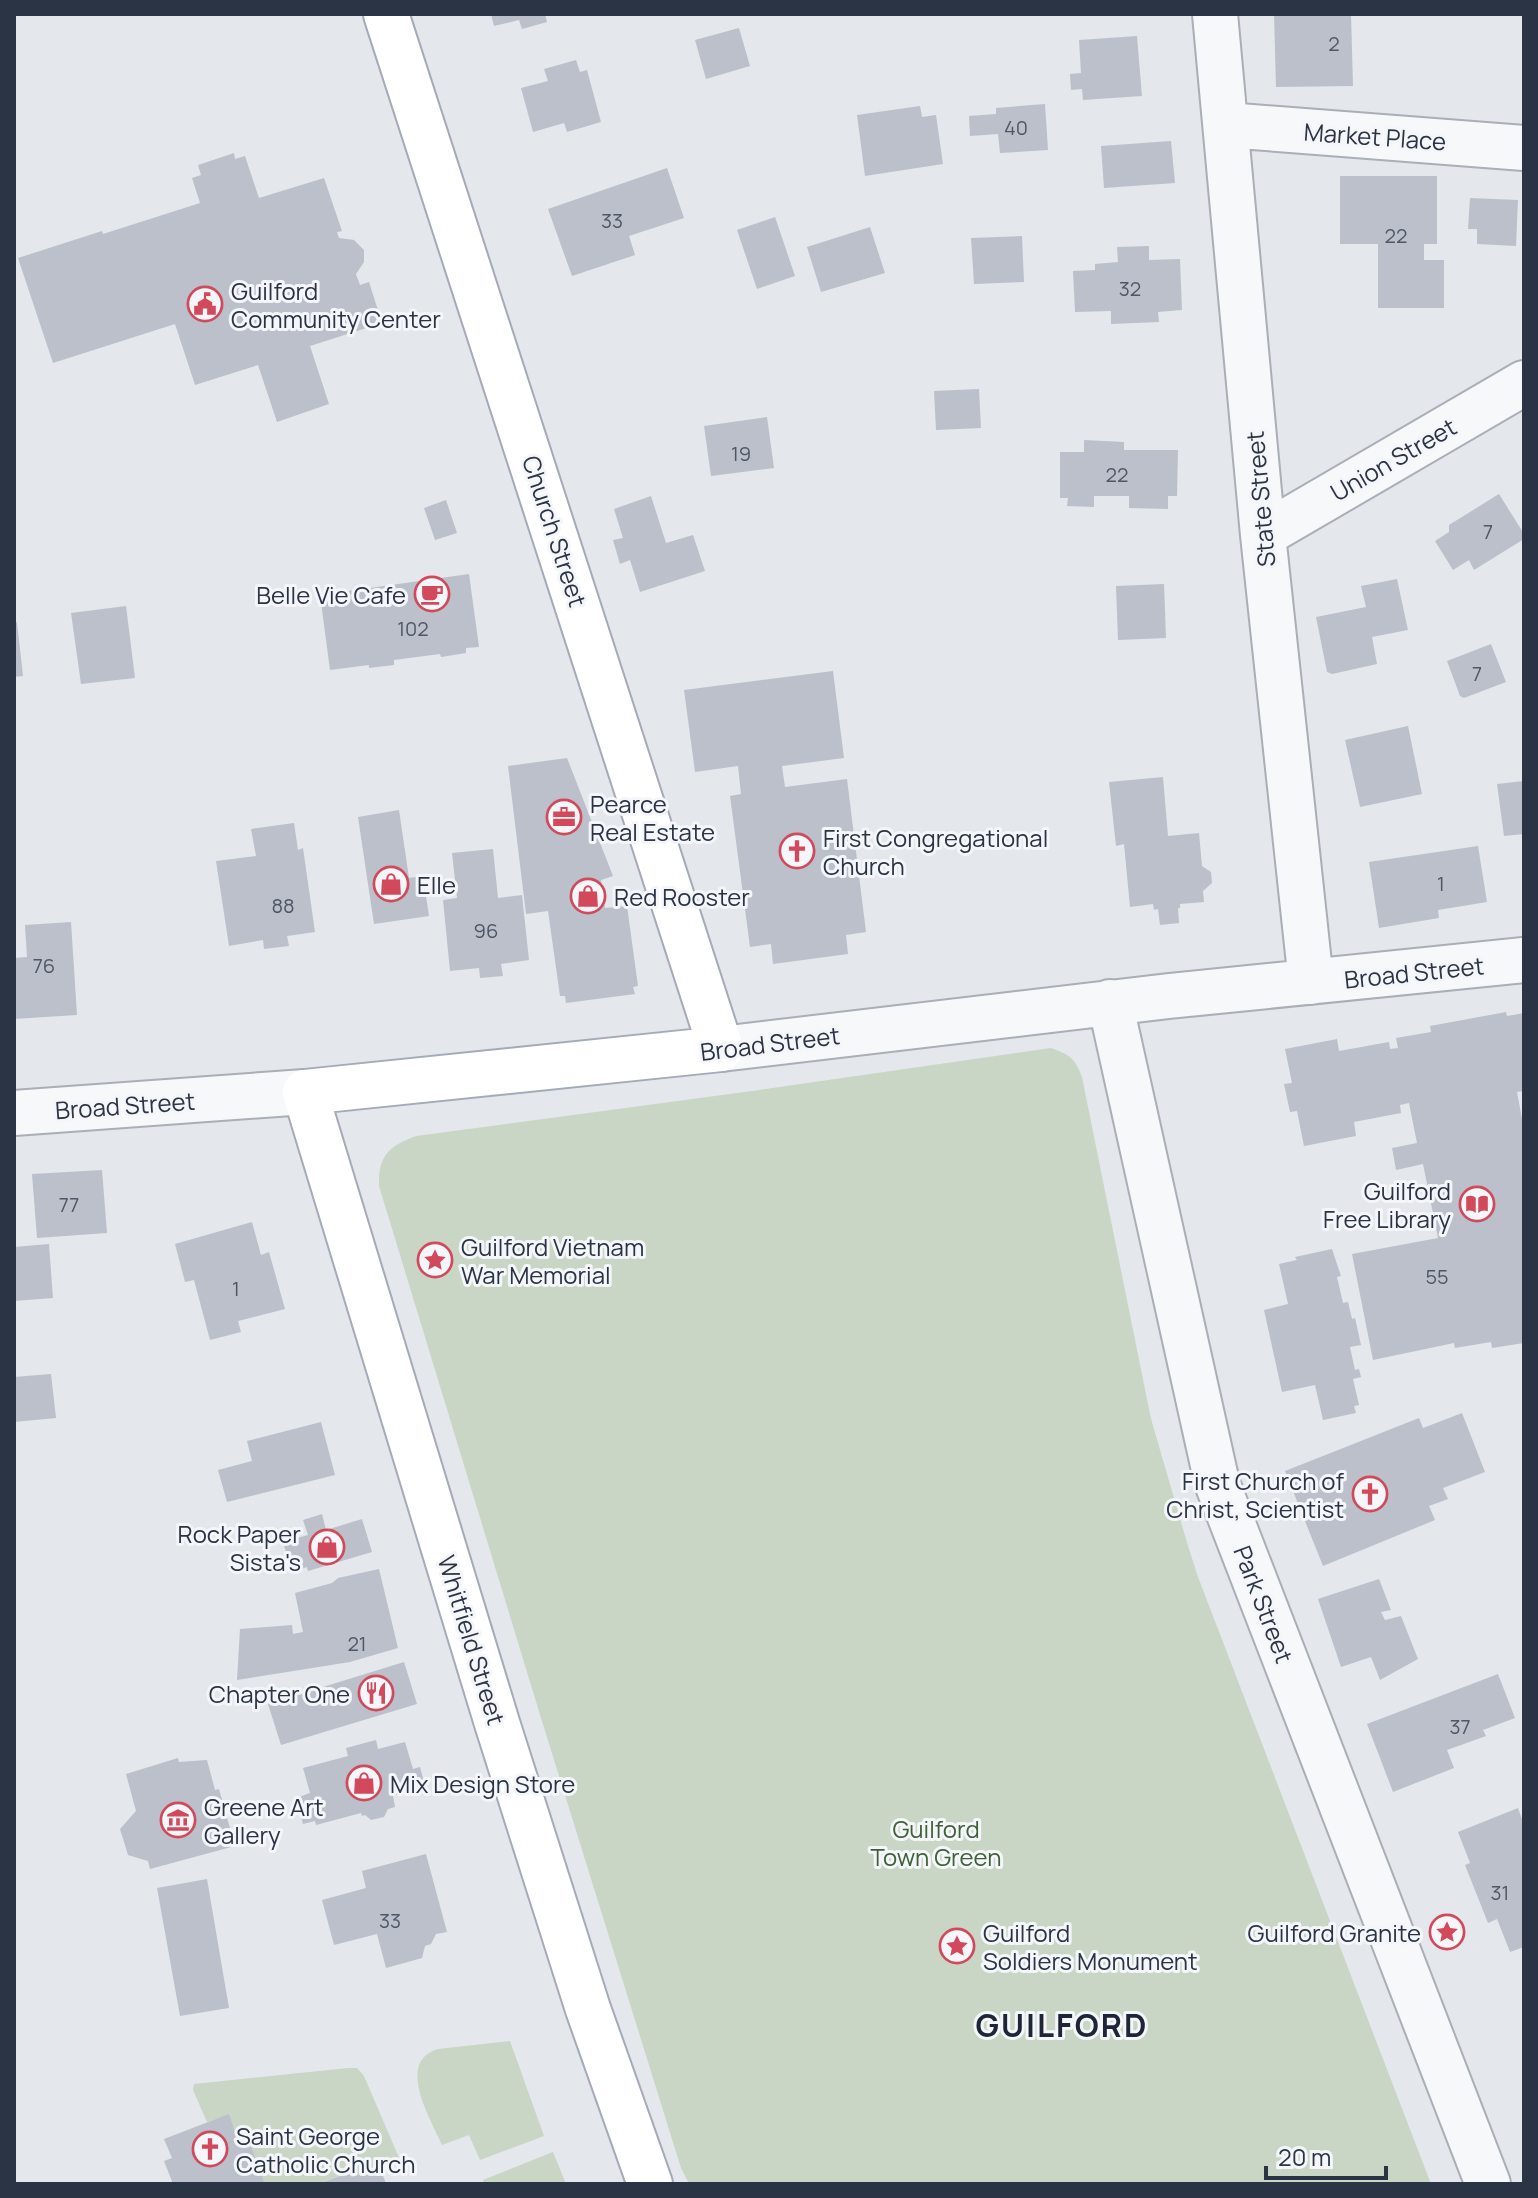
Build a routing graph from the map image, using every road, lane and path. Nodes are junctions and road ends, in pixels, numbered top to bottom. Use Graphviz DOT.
graph roads {
  1 [pos="386,14"];
  2 [pos="1215,14"];
  3 [pos="1226,125"];
  4 [pos="1524,148"];
  5 [pos="1524,383"];
  6 [pos="1263,535"];
  7 [pos="1524,960"];
  8 [pos="1311,982"];
  9 [pos="1110,1002"];
  10 [pos="721,1049"];
  11 [pos="305,1092"];
  12 [pos="14,1113"];
  13 [pos="650,2184"];
  14 [pos="1488,2184"];
  1 -- 10 [label="main road, Church Street"];
  2 -- 3 [label="street, State Street"];
  3 -- 4 [label="street, Market Place"];
  3 -- 6 [label="street, State Street"];
  5 -- 6 [label="street, Union Street"];
  6 -- 8 [label="street, State Street"];
  7 -- 8 [label="street, Broad Street"];
  8 -- 9 [label="street, Broad Street"];
  9 -- 10 [label="street, Broad Street"];
  9 -- 14 [label="street, Park Street"];
  10 -- 11 [label="main road, Broad Street"];
  11 -- 12 [label="street, Broad Street"];
  11 -- 13 [label="main road, Whitfield Street"];
}
